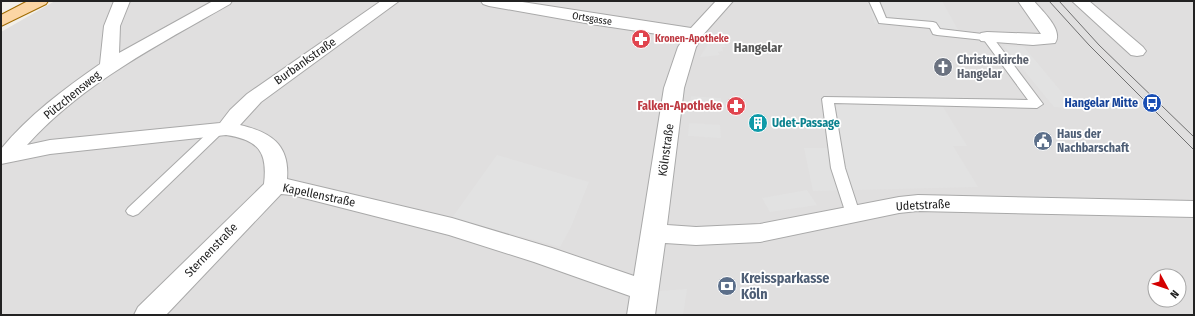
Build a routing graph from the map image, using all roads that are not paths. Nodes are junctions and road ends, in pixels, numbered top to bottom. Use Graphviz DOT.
graph roads {
  1 [pos="40,1"];
  2 [pos="122,1"];
  3 [pos="224,1"];
  4 [pos="392,1"];
  5 [pos="489,1"];
  6 [pos="726,1"];
  7 [pos="874,1"];
  8 [pos="1026,1"];
  9 [pos="1080,1"];
  10 [pos="1,21"];
  11 [pos="695,34"];
  12 [pos="987,37"];
  13 [pos="1137,51"];
  14 [pos="109,66"];
  15 [pos="223,129"];
  16 [pos="4,157"];
  17 [pos="275,186"];
  18 [pos="1194,209"];
  19 [pos="133,211"];
  20 [pos="853,214"];
  21 [pos="654,233"];
  22 [pos="642,303"];
  23 [pos="148,315"];
  1 -- 10 [label="main road"];
  2 -- 14 [label="street, Pützchensweg"];
  3 -- 14 [label="street"];
  4 -- 15 [label="street, Burbankstraße"];
  5 -- 11 [label="street, Ortsgasse"];
  6 -- 11 [label="street, Kölnstraße"];
  7 -- 12 [label="lane"];
  8 -- 12 [label="street"];
  9 -- 13 [label="street"];
  11 -- 21 [label="street, Kölnstraße"];
  12 -- 20 [label="lane"];
  14 -- 16 [label="street, Pützchensweg"];
  15 -- 16 [label="street, Kapellenstraße"];
  15 -- 17 [label="street, Kapellenstraße"];
  15 -- 19 [label="lane"];
  17 -- 22 [label="street, Kapellenstraße"];
  17 -- 23 [label="street, Sternenstraße"];
  18 -- 20 [label="street, Udetstraße"];
  20 -- 21 [label="street, Udetstraße"];
  21 -- 22 [label="street, Kölnstraße"];
}
